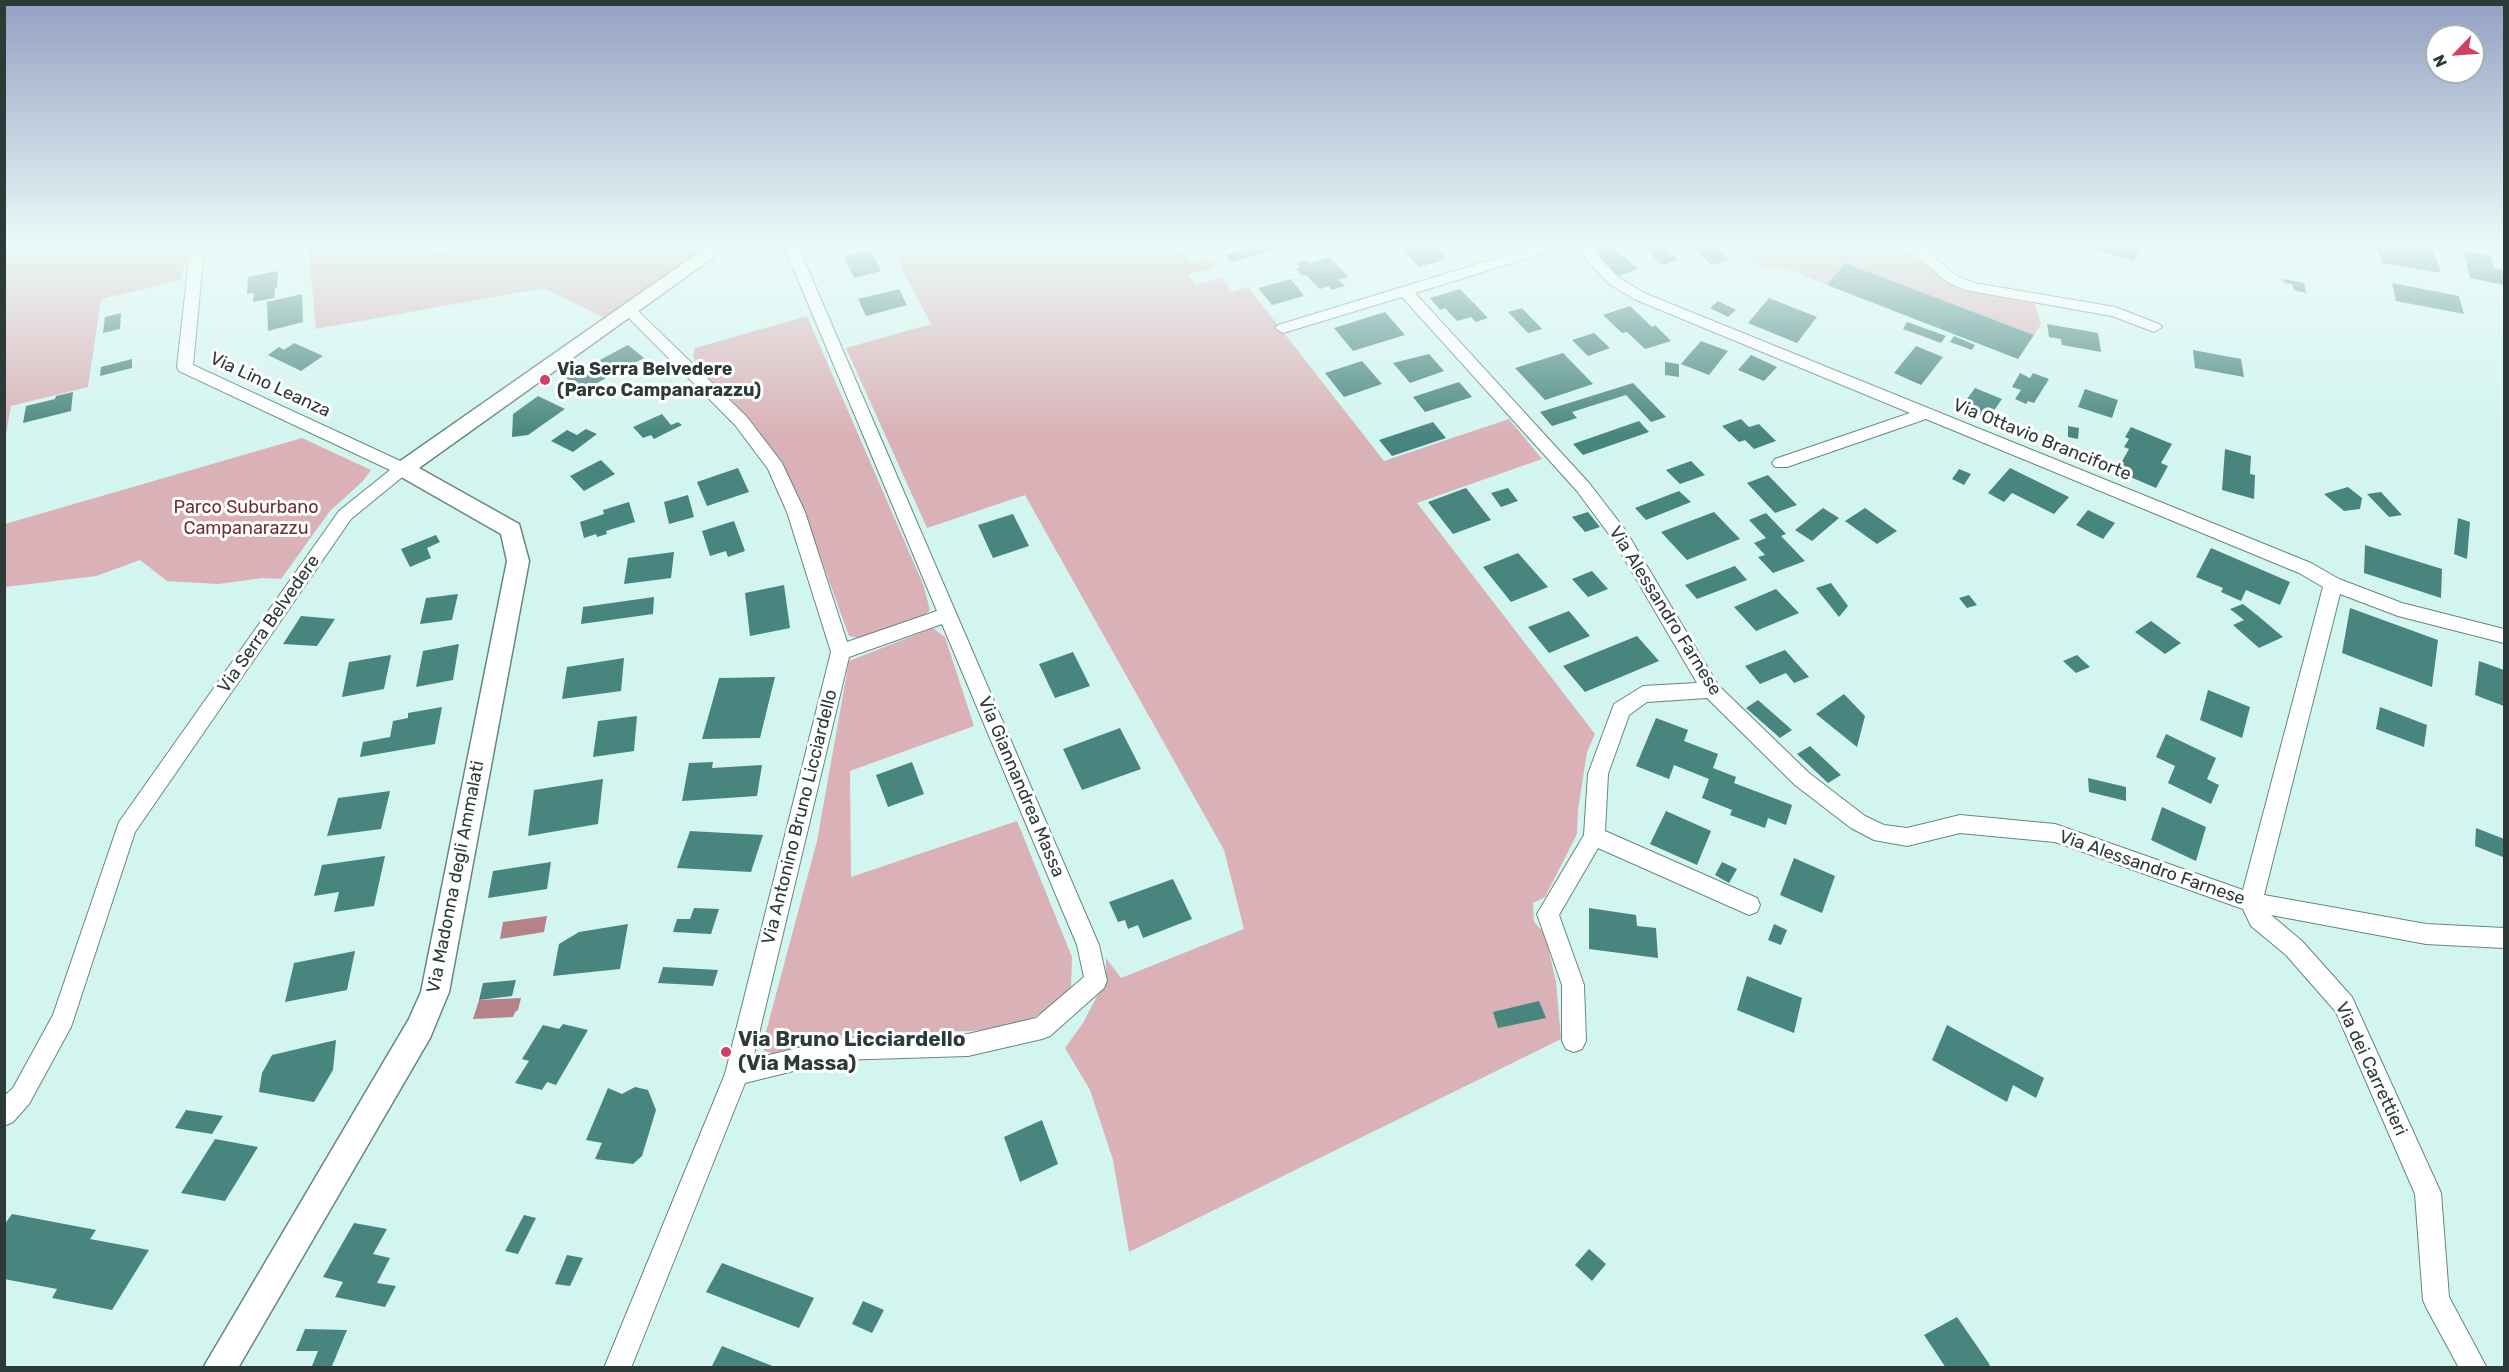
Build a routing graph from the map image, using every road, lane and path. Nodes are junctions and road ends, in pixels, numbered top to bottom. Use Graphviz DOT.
graph roads {
  1 [pos="191,308"];
  2 [pos="631,308"];
  3 [pos="817,308"];
  4 [pos="1347,308"];
  5 [pos="1420,308"];
  6 [pos="1669,308"];
  7 [pos="2092,308"];
  8 [pos="628,310"];
  9 [pos="2154,327"];
  10 [pos="1283,328"];
  11 [pos="1927,413"];
  12 [pos="1781,463"];
  13 [pos="403,469"];
  14 [pos="2333,584"];
  15 [pos="947,615"];
  16 [pos="2505,636"];
  17 [pos="841,651"];
  18 [pos="1711,690"];
  19 [pos="1594,836"];
  20 [pos="2251,902"];
  21 [pos="1749,905"];
  22 [pos="2505,938"];
  23 [pos="1574,1041"];
  24 [pos="737,1074"];
  25 [pos="4,1114"];
  26 [pos="219,1368"];
  27 [pos="617,1368"];
  28 [pos="2474,1368"];
  1 -- 13 [label="street, Via Lino Leanza"];
  2 -- 8 [label="street, Via Serra Belvedere"];
  3 -- 15 [label="street, Via Giannandrea Massa"];
  4 -- 10 [label="street"];
  5 -- 18 [label="street, Via Alessandro Farnese"];
  6 -- 11 [label="street, Via Ottavio Branciforte"];
  7 -- 9 [label="street"];
  8 -- 13 [label="street, Via Serra Belvedere"];
  8 -- 17 [label="street"];
  11 -- 12 [label="street"];
  11 -- 14 [label="street, Via Ottavio Branciforte"];
  13 -- 25 [label="street, Via Serra Belvedere"];
  13 -- 26 [label="street, Via Madonna degli Ammalati"];
  14 -- 16 [label="street, Via Ottavio Branciforte"];
  14 -- 20 [label="street"];
  15 -- 17 [label="street"];
  15 -- 24 [label="street, Via Giannandrea Massa"];
  17 -- 24 [label="street, Via Antonino Bruno Licciardello"];
  18 -- 19 [label="street"];
  18 -- 20 [label="street, Via Alessandro Farnese"];
  19 -- 21 [label="street"];
  19 -- 23 [label="street"];
  20 -- 22 [label="street, Via Alessandro Farnese"];
  20 -- 28 [label="street, Via dei Carrettieri"];
  24 -- 27 [label="street, Via Antonino Bruno Licciardello"];
}
